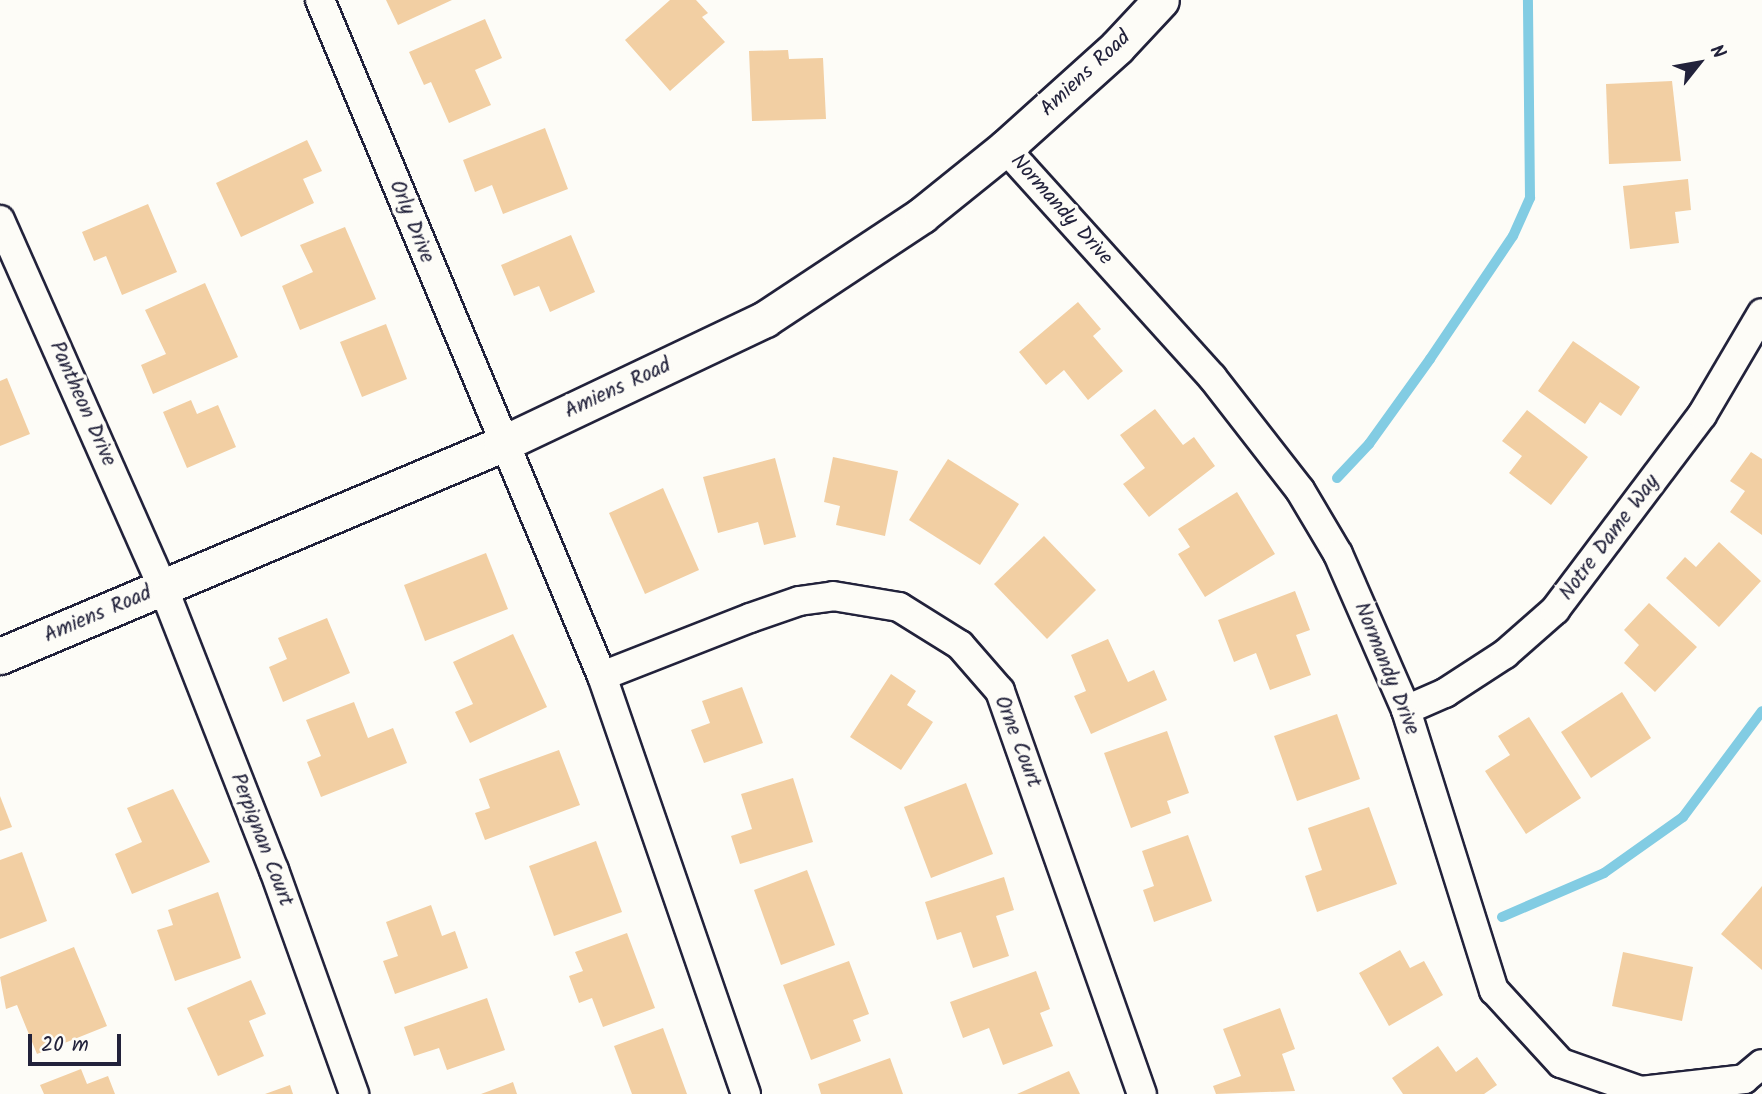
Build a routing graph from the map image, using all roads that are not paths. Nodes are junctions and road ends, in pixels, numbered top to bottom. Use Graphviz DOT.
graph roads {
  1 [pos="320,0"];
  2 [pos="1161,0"];
  3 [pos="1005,148"];
  4 [pos="0,220"];
  5 [pos="1762,313"];
  6 [pos="502,444"];
  7 [pos="163,587"];
  8 [pos="0,656"];
  9 [pos="601,676"];
  10 [pos="1406,710"];
  11 [pos="1762,1064"];
  12 [pos="354,1094"];
  13 [pos="746,1094"];
  14 [pos="1142,1094"];
  1 -- 6 [label="street, Orly Drive"];
  2 -- 3 [label="street, Amiens Road"];
  3 -- 6 [label="street, Amiens Road"];
  3 -- 10 [label="street, Normandy Drive"];
  4 -- 7 [label="street, Pantheon Drive"];
  5 -- 10 [label="street, Notre Dame Way"];
  6 -- 7 [label="street, Amiens Road"];
  6 -- 9 [label="street"];
  7 -- 8 [label="street, Amiens Road"];
  7 -- 12 [label="street, Perpignan Court"];
  9 -- 13 [label="street"];
  9 -- 14 [label="street, Orne Court"];
  10 -- 11 [label="street, Normandy Drive"];
}
